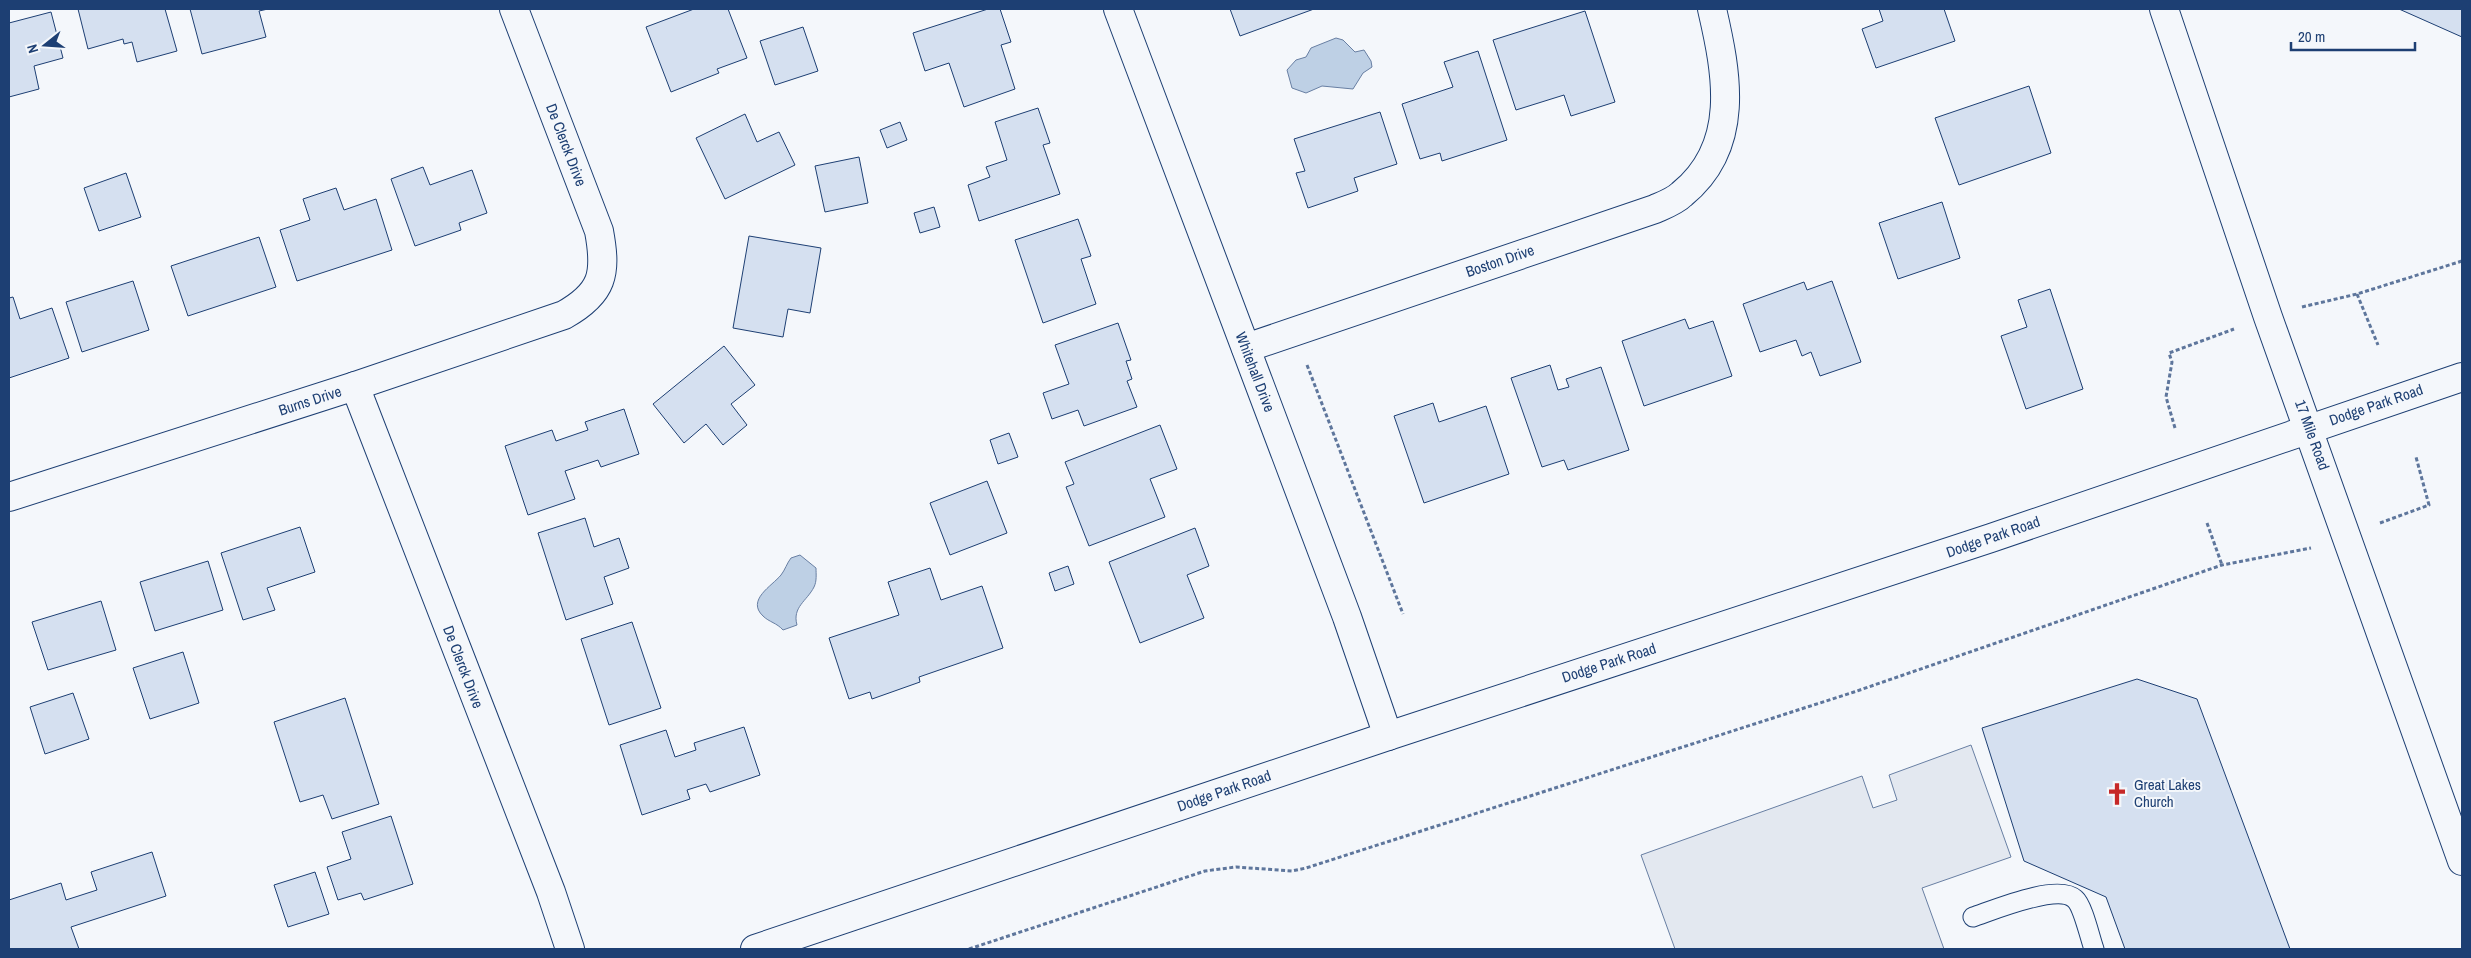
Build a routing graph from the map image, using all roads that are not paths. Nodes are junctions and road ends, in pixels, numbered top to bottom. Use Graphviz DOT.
graph roads {
  1 [pos="514,9"];
  2 [pos="1118,9"];
  3 [pos="1712,9"];
  4 [pos="2164,9"];
  5 [pos="599,284"];
  6 [pos="1246,348"];
  7 [pos="2462,377"];
  8 [pos="355,386"];
  9 [pos="2309,428"];
  10 [pos="9,496"];
  11 [pos="1388,736"];
  12 [pos="2462,861"];
  13 [pos="1972,917"];
  14 [pos="570,949"];
  15 [pos="755,949"];
  16 [pos="2094,949"];
  1 -- 5 [label="street, De Clerck Drive"];
  2 -- 6 [label="street, Whitehall Drive"];
  3 -- 6 [label="street, Boston Drive"];
  4 -- 9 [label="street, 17 Mile Road"];
  5 -- 8 [label="street, Burns Drive"];
  6 -- 11 [label="street, Whitehall Drive"];
  7 -- 9 [label="street, Dodge Park Road"];
  8 -- 10 [label="street, Burns Drive"];
  8 -- 14 [label="street, De Clerck Drive"];
  9 -- 11 [label="street, Dodge Park Road"];
  9 -- 12 [label="street, 17 Mile Road"];
  11 -- 15 [label="street, Dodge Park Road"];
  13 -- 16 [label="lane"];
}
